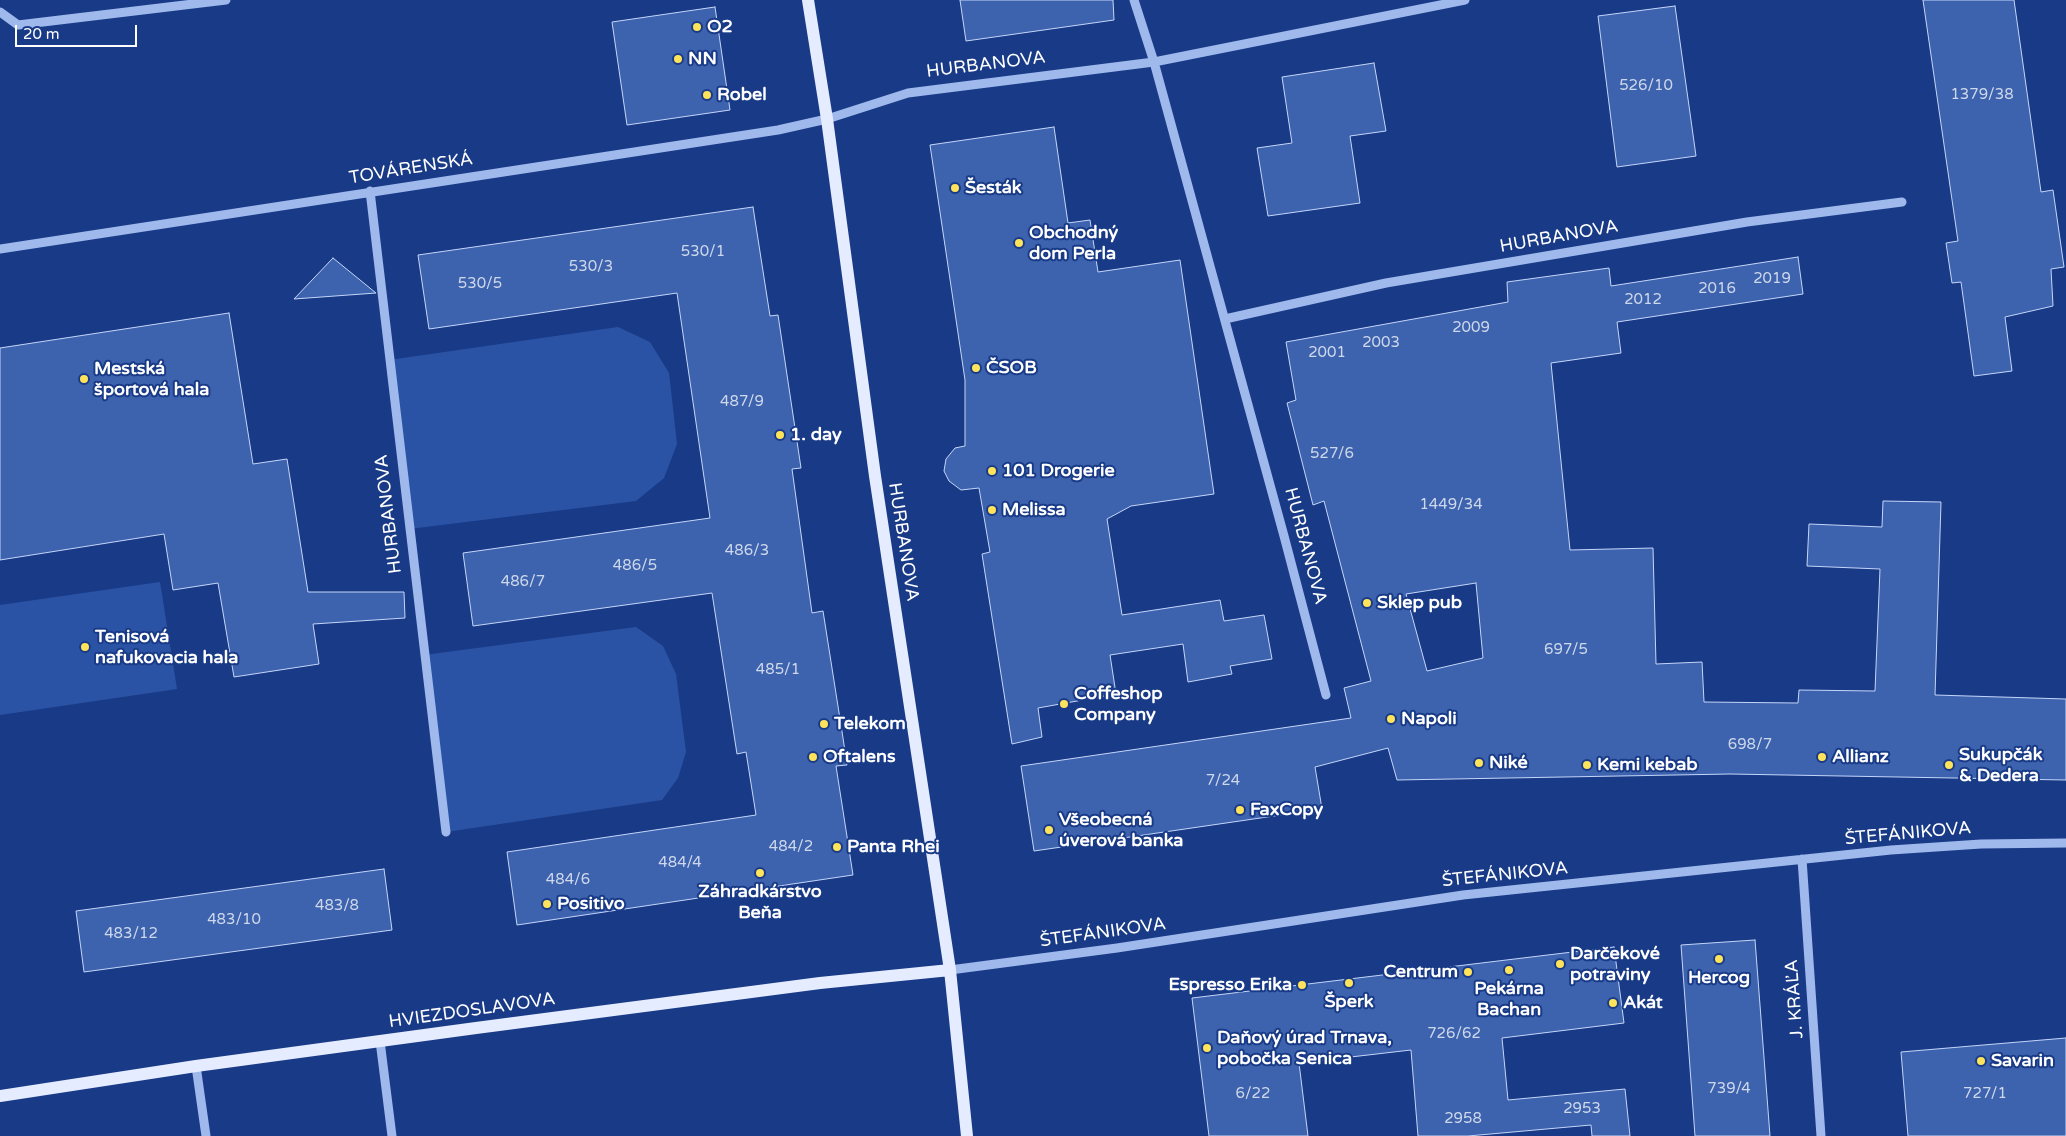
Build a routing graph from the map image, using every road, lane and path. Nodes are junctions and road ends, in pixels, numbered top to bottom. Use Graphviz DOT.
graph roads {
  1 [pos="226,0"];
  2 [pos="808,0"];
  3 [pos="1134,0"];
  4 [pos="1465,0"];
  5 [pos="0,12"];
  6 [pos="1154,62"];
  7 [pos="827,119"];
  8 [pos="370,191"];
  9 [pos="1902,202"];
  10 [pos="0,249"];
  11 [pos="1225,319"];
  12 [pos="1326,696"];
  13 [pos="446,832"];
  14 [pos="2066,843"];
  15 [pos="1802,859"];
  16 [pos="950,970"];
  17 [pos="380,1041"];
  18 [pos="196,1066"];
  19 [pos="0,1096"];
  20 [pos="206,1136"];
  21 [pos="392,1136"];
  22 [pos="967,1136"];
  23 [pos="1821,1136"];
  1 -- 5 [label="street"];
  2 -- 7 [label="main road, HURBANOVA"];
  3 -- 6 [label="street, HURBANOVA"];
  4 -- 6 [label="street, HURBANOVA"];
  6 -- 7 [label="street, HURBANOVA"];
  6 -- 11 [label="street, HURBANOVA"];
  7 -- 8 [label="street, TOVÁRENSKÁ"];
  7 -- 16 [label="main road, HURBANOVA"];
  8 -- 10 [label="street, TOVÁRENSKÁ"];
  8 -- 13 [label="street, HURBANOVA"];
  9 -- 11 [label="street, HURBANOVA"];
  11 -- 12 [label="street, HURBANOVA"];
  14 -- 15 [label="street, ŠTEFÁNIKOVA"];
  15 -- 16 [label="street, ŠTEFÁNIKOVA"];
  15 -- 23 [label="street, J. KRÁĽA"];
  16 -- 17 [label="main road, HVIEZDOSLAVOVA"];
  16 -- 22 [label="main road, HURBANOVA"];
  17 -- 18 [label="main road, HVIEZDOSLAVOVA"];
  17 -- 21 [label="street"];
  18 -- 19 [label="main road, HVIEZDOSLAVOVA"];
  18 -- 20 [label="street"];
}
